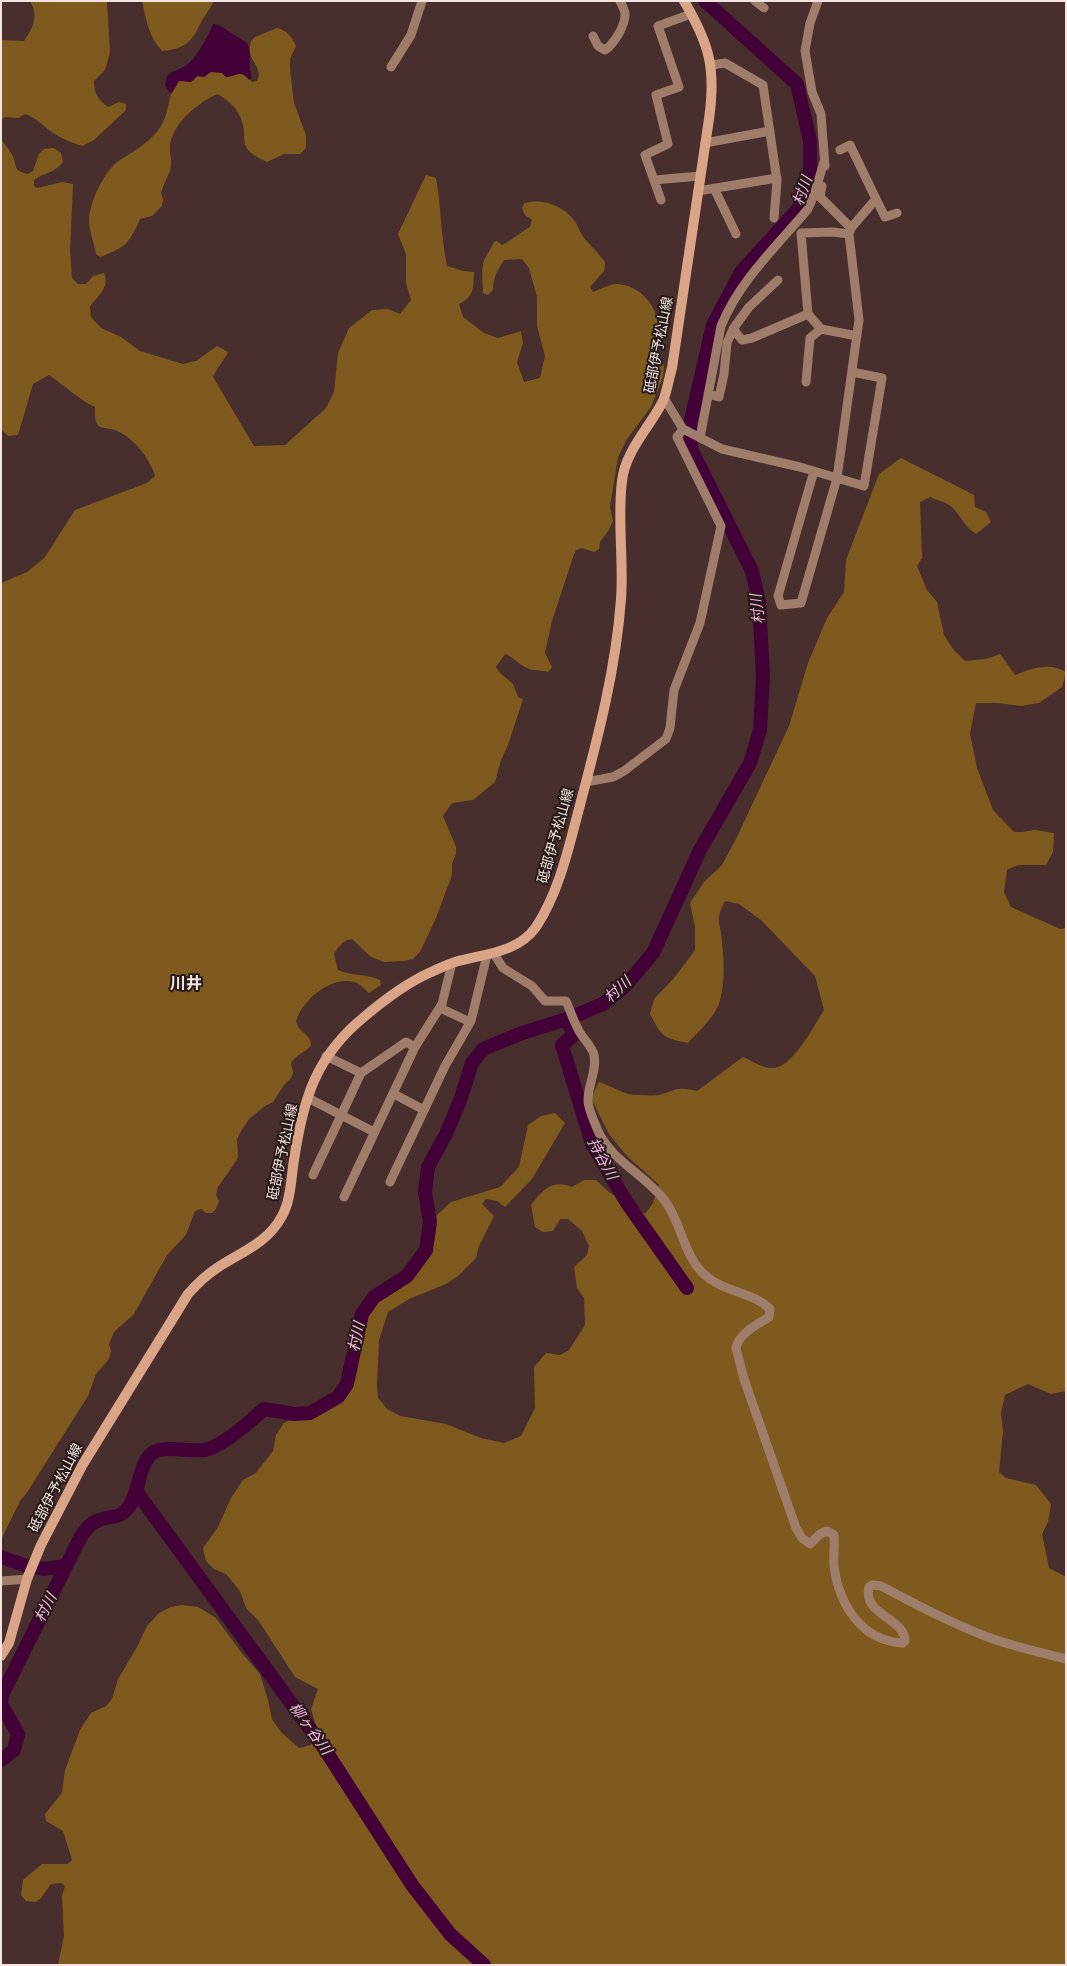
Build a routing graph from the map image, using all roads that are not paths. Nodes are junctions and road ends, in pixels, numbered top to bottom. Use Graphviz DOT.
graph roads {
  1 [pos="422,1"];
  2 [pos="620,1"];
  3 [pos="684,1"];
  4 [pos="818,1"];
  5 [pos="691,14"];
  6 [pos="593,36"];
  7 [pos="712,65"];
  8 [pos="391,67"];
  9 [pos="770,131"];
  10 [pos="705,143"];
  11 [pos="840,150"];
  12 [pos="824,162"];
  13 [pos="700,176"];
  14 [pos="777,178"];
  15 [pos="654,180"];
  16 [pos="714,188"];
  17 [pos="698,191"];
  18 [pos="876,199"];
  19 [pos="661,200"];
  20 [pos="897,213"];
  21 [pos="774,218"];
  22 [pos="850,231"];
  23 [pos="736,234"];
  24 [pos="778,280"];
  25 [pos="808,314"];
  26 [pos="733,329"];
  27 [pos="821,329"];
  28 [pos="857,336"];
  29 [pos="852,372"];
  30 [pos="806,382"];
  31 [pos="708,394"];
  32 [pos="664,398"];
  33 [pos="682,430"];
  34 [pos="698,437"];
  35 [pos="814,471"];
  36 [pos="838,478"];
  37 [pos="586,782"];
  38 [pos="491,955"];
  39 [pos="452,963"];
  40 [pos="440,1008"];
  41 [pos="470,1022"];
  42 [pos="415,1047"];
  43 [pos="326,1056"];
  44 [pos="361,1073"];
  45 [pos="394,1094"];
  46 [pos="308,1098"];
  47 [pos="424,1110"];
  48 [pos="342,1116"];
  49 [pos="374,1132"];
  50 [pos="313,1175"];
  51 [pos="390,1182"];
  52 [pos="344,1197"];
  53 [pos="27,1579"];
  54 [pos="1,1581"];
  55 [pos="1,1656"];
  56 [pos="1066,1659"];
  1 -- 8 [label="street"];
  2 -- 6 [label="street"];
  3 -- 5 [label="main road, 砥部伊予松山線"];
  4 -- 12 [label="street"];
  5 -- 7 [label="main road, 砥部伊予松山線"];
  5 -- 15 [label="street"];
  7 -- 9 [label="street"];
  7 -- 10 [label="main road, 砥部伊予松山線"];
  9 -- 10 [label="street"];
  9 -- 14 [label="street"];
  10 -- 13 [label="main road, 砥部伊予松山線"];
  11 -- 18 [label="street"];
  12 -- 22 [label="street"];
  12 -- 31 [label="street"];
  13 -- 15 [label="street"];
  13 -- 17 [label="main road, 砥部伊予松山線"];
  14 -- 16 [label="street"];
  14 -- 21 [label="street"];
  15 -- 19 [label="street"];
  16 -- 17 [label="street"];
  16 -- 23 [label="street"];
  17 -- 32 [label="main road, 砥部伊予松山線"];
  18 -- 20 [label="street"];
  18 -- 22 [label="street"];
  22 -- 25 [label="street"];
  22 -- 28 [label="street"];
  24 -- 26 [label="street"];
  25 -- 26 [label="street"];
  25 -- 27 [label="street"];
  26 -- 31 [label="street"];
  27 -- 28 [label="street"];
  27 -- 30 [label="street"];
  28 -- 29 [label="street"];
  29 -- 36 [label="street"];
  29 -- 36 [label="street"];
  31 -- 34 [label="street"];
  32 -- 33 [label="street"];
  32 -- 37 [label="main road, 砥部伊予松山線"];
  33 -- 34 [label="street"];
  33 -- 37 [label="street"];
  34 -- 35 [label="street"];
  35 -- 36 [label="street"];
  35 -- 36 [label="street"];
  37 -- 38 [label="main road, 砥部伊予松山線"];
  38 -- 39 [label="main road, 砥部伊予松山線"];
  38 -- 41 [label="street"];
  38 -- 56 [label="street"];
  39 -- 40 [label="street"];
  39 -- 43 [label="main road, 砥部伊予松山線"];
  40 -- 41 [label="street"];
  40 -- 42 [label="street"];
  41 -- 47 [label="street"];
  42 -- 44 [label="street"];
  42 -- 45 [label="street"];
  43 -- 44 [label="street"];
  43 -- 46 [label="main road, 砥部伊予松山線"];
  44 -- 48 [label="street"];
  45 -- 47 [label="street"];
  45 -- 49 [label="street"];
  46 -- 48 [label="street"];
  46 -- 53 [label="main road, 砥部伊予松山線"];
  47 -- 51 [label="street"];
  48 -- 49 [label="street"];
  48 -- 50 [label="street"];
  49 -- 52 [label="street"];
  53 -- 54 [label="street"];
  53 -- 55 [label="main road, 砥部伊予松山線"];
}
